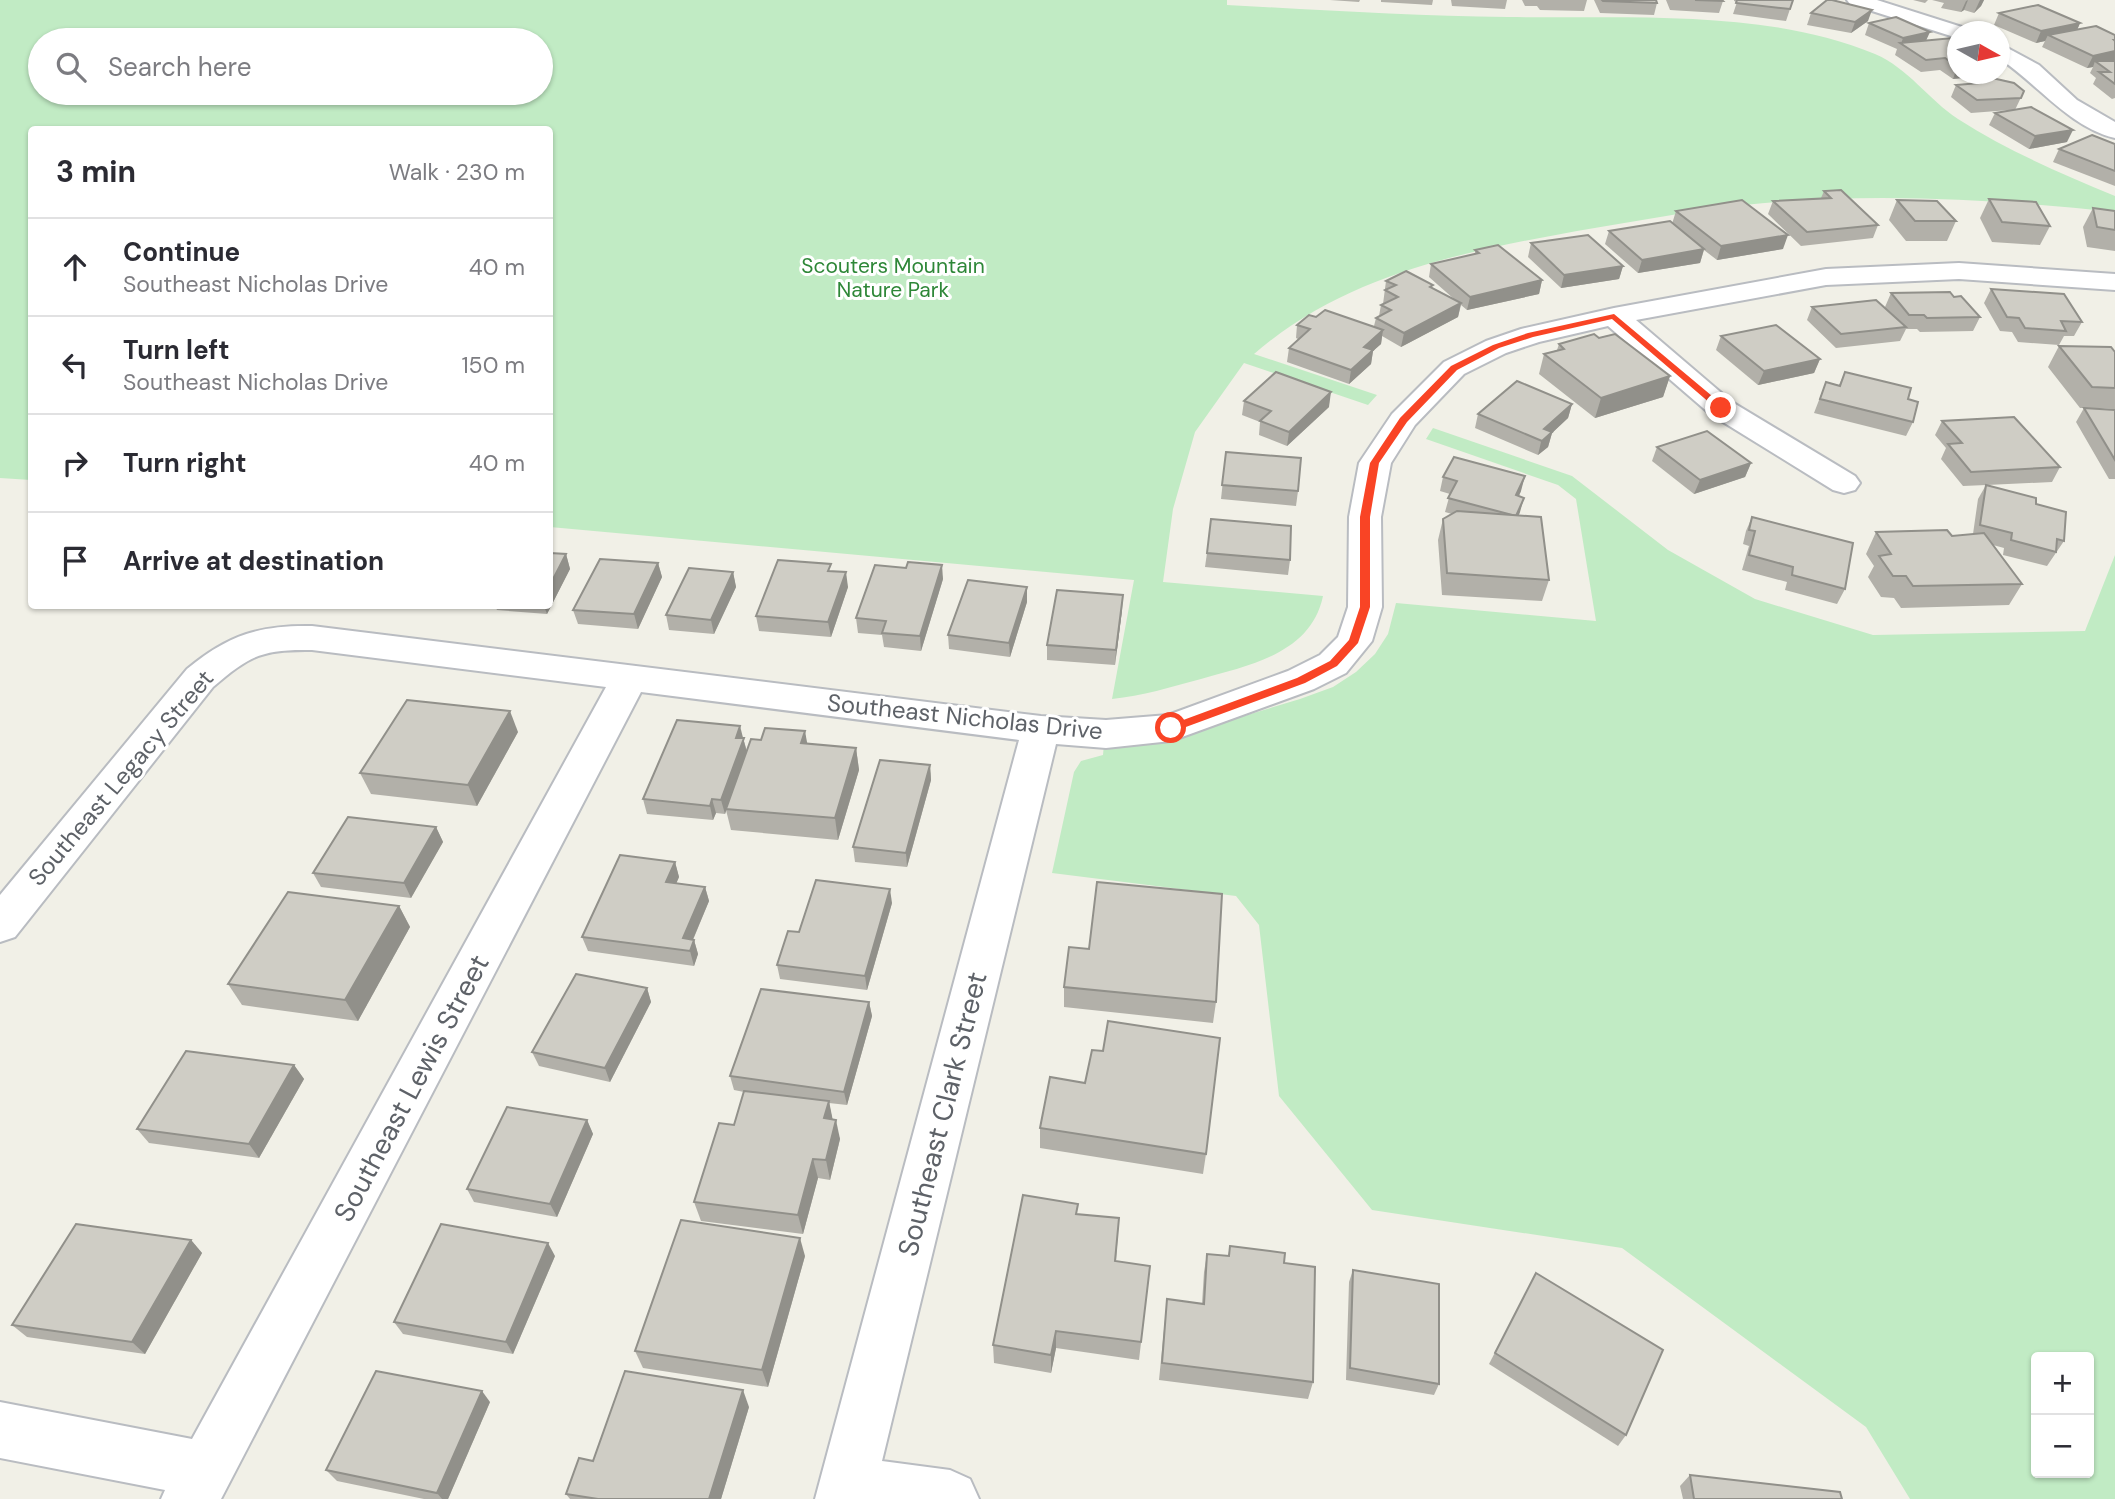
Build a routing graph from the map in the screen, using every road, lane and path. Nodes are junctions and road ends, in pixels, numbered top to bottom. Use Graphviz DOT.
graph roads {
  1 [pos="1859,0"];
  2 [pos="1947,28"];
  3 [pos="2010,56"];
  4 [pos="2115,131"];
  5 [pos="2115,282"];
  6 [pos="1614,316"];
  7 [pos="1844,483"];
  8 [pos="251,641"];
  9 [pos="630,677"];
  10 [pos="1041,729"];
  11 [pos="0,925"];
  12 [pos="0,1430"];
  13 [pos="199,1485"];
  14 [pos="846,1491"];
  15 [pos="950,1499"];
  1 -- 2 [label="street"];
  3 -- 4 [label="street"];
  5 -- 6 [label="street, Southeast Nicholas Drive"];
  6 -- 7 [label="street"];
  6 -- 10 [label="street, Southeast Nicholas Drive"];
  8 -- 9 [label="street, Southeast Nicholas Drive"];
  8 -- 11 [label="street, Southeast Legacy Street"];
  9 -- 10 [label="street, Southeast Nicholas Drive"];
  9 -- 13 [label="street, Southeast Lewis Street"];
  10 -- 14 [label="street, Southeast Clark Street"];
  12 -- 13 [label="street"];
  14 -- 15 [label="street"];
}
